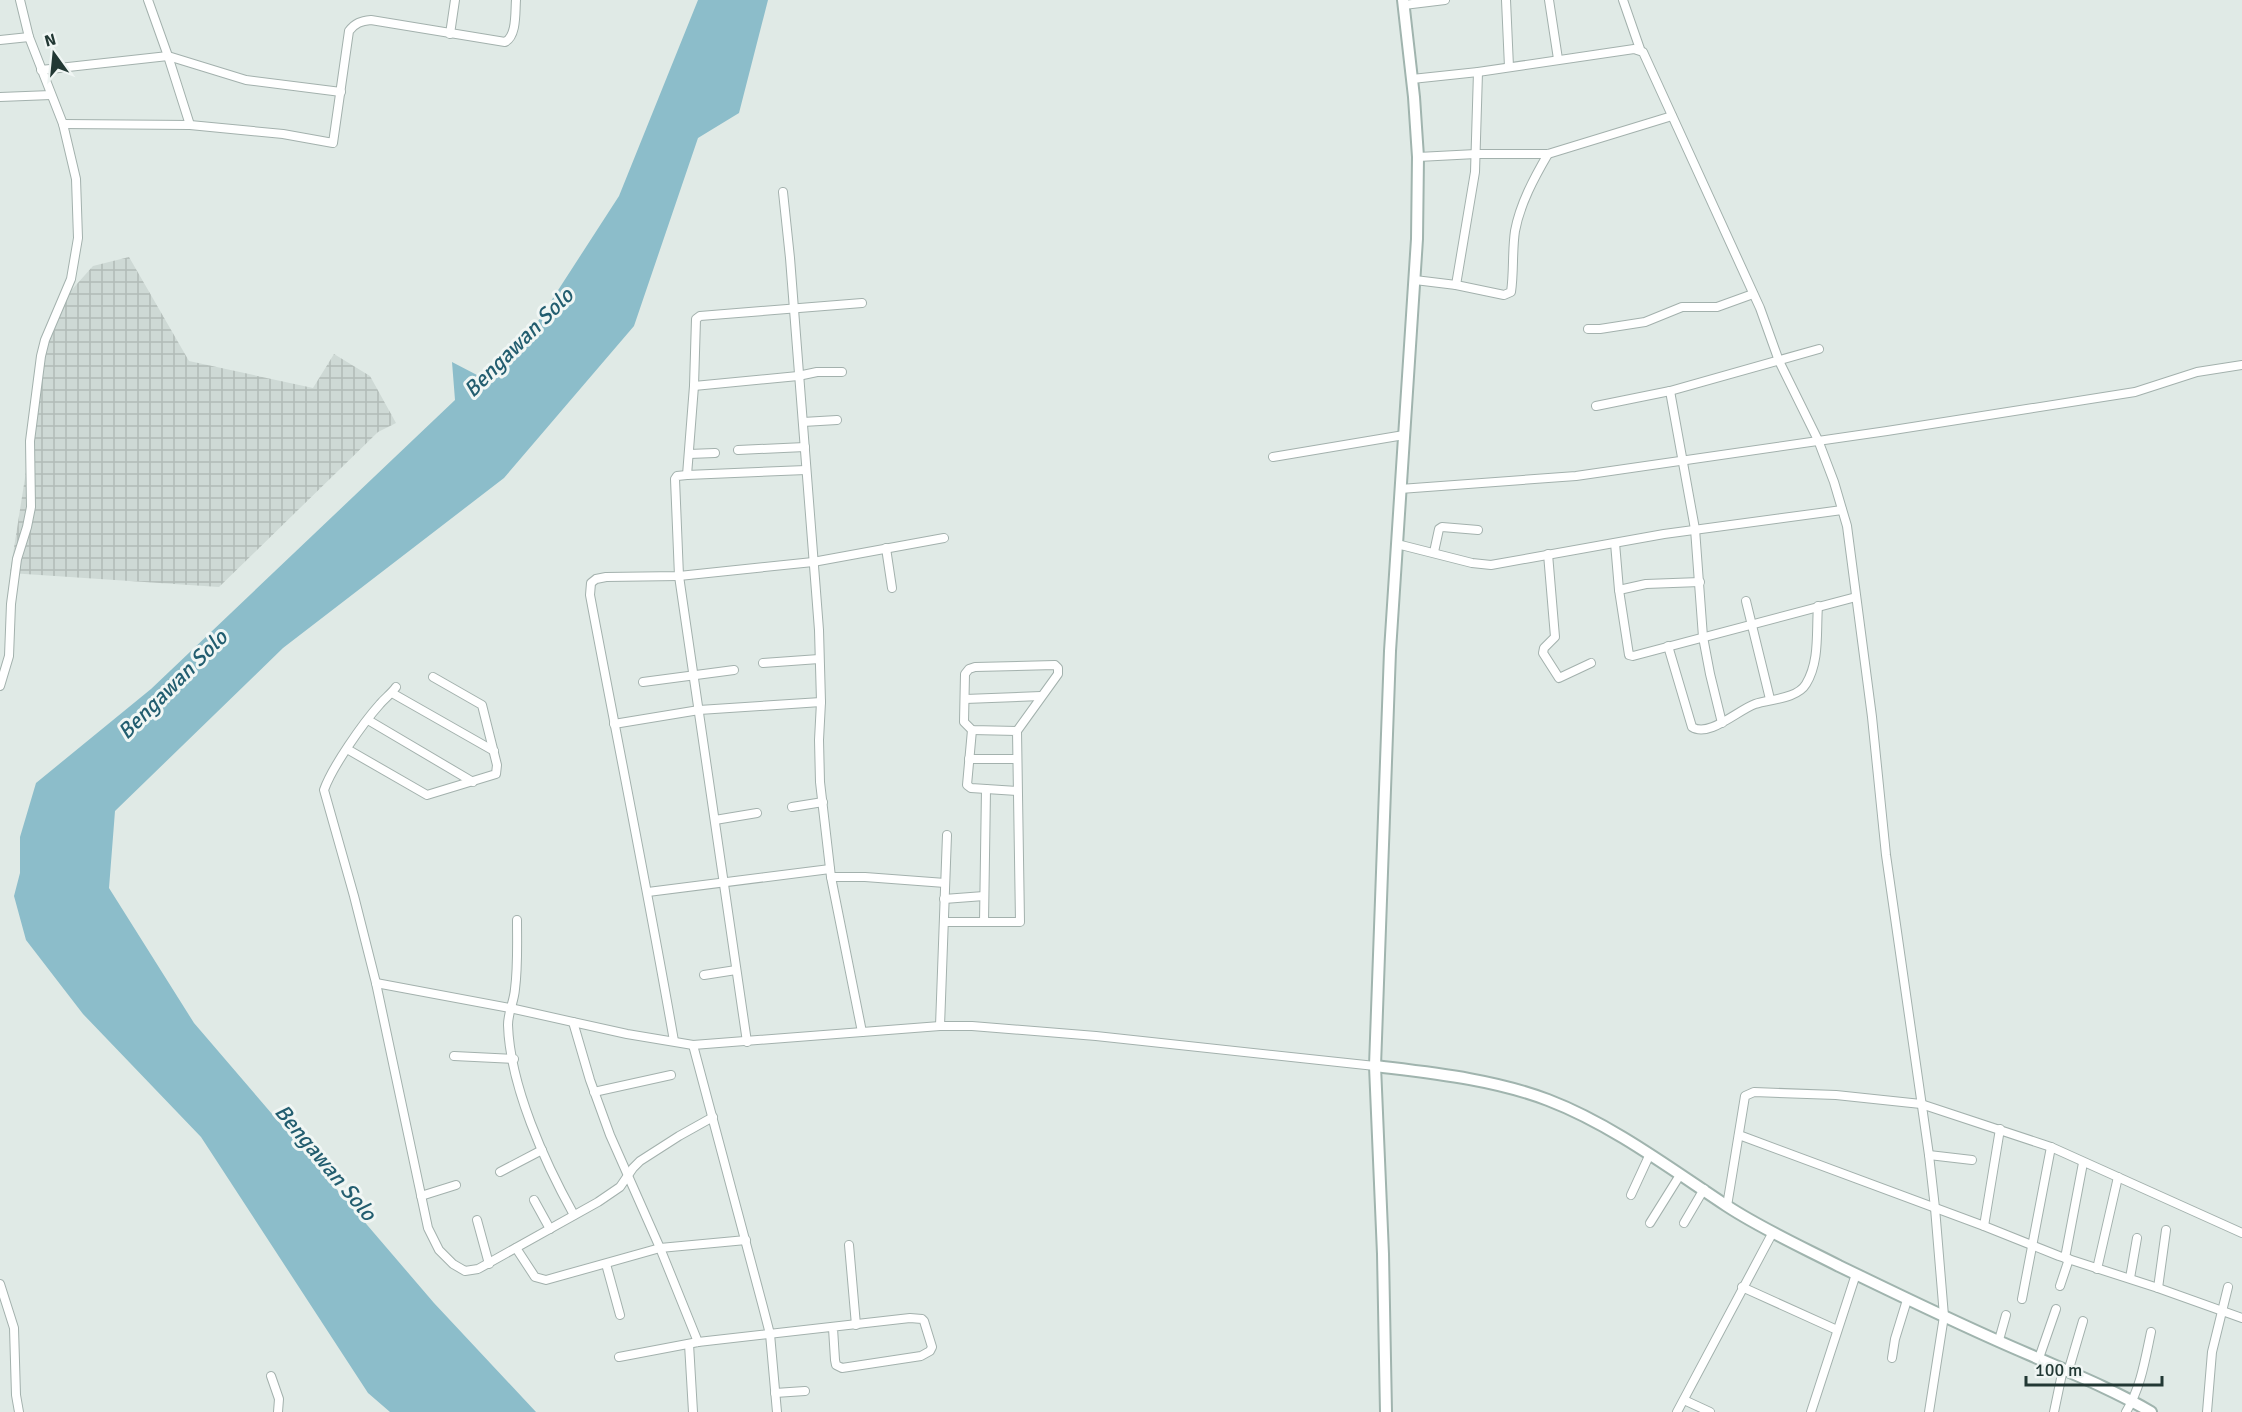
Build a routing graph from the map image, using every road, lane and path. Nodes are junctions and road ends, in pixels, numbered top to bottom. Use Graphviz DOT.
graph roads {
  1 [pos="20,0"];
  2 [pos="148,0"];
  3 [pos="455,0"];
  4 [pos="516,0"];
  5 [pos="1445,0"];
  6 [pos="1506,0"];
  7 [pos="1549,0"];
  8 [pos="1623,0"];
  9 [pos="1404,2"];
  10 [pos="450,34"];
  11 [pos="29,37"];
  12 [pos="0,40"];
  13 [pos="1640,49"];
  14 [pos="168,56"];
  15 [pos="1558,59"];
  16 [pos="1509,67"];
  17 [pos="40,70"];
  18 [pos="1478,72"];
  19 [pos="1412,79"];
  20 [pos="341,92"];
  21 [pos="51,95"];
  22 [pos="0,98"];
  23 [pos="1672,116"];
  24 [pos="63,124"];
  25 [pos="190,125"];
  26 [pos="1476,154"];
  27 [pos="1548,154"];
  28 [pos="1418,157"];
  29 [pos="783,192"];
  30 [pos="1415,280"];
  31 [pos="1456,285"];
  32 [pos="1753,294"];
  33 [pos="862,303"];
  34 [pos="794,310"];
  35 [pos="1588,329"];
  36 [pos="1819,349"];
  37 [pos="1779,360"];
  38 [pos="2242,365"];
  39 [pos="842,372"];
  40 [pos="798,376"];
  41 [pos="694,387"];
  42 [pos="1670,391"];
  43 [pos="1596,406"];
  44 [pos="837,420"];
  45 [pos="803,422"];
  46 [pos="1404,435"];
  47 [pos="1818,440"];
  48 [pos="805,447"];
  49 [pos="738,450"];
  50 [pos="715,453"];
  51 [pos="689,454"];
  52 [pos="1273,457"];
  53 [pos="1684,460"];
  54 [pos="806,470"];
  55 [pos="687,475"];
  56 [pos="1400,489"];
  57 [pos="1842,510"];
  58 [pos="1695,529"];
  59 [pos="1479,530"];
  60 [pos="944,538"];
  61 [pos="1615,543"];
  62 [pos="1396,544"];
  63 [pos="886,548"];
  64 [pos="1434,552"];
  65 [pos="1548,554"];
  66 [pos="813,562"];
  67 [pos="680,576"];
  68 [pos="1700,582"];
  69 [pos="892,588"];
  70 [pos="1619,590"];
  71 [pos="1856,597"];
  72 [pos="1746,601"];
  73 [pos="1818,606"];
  74 [pos="1751,623"];
  75 [pos="1703,637"];
  76 [pos="1668,646"];
  77 [pos="819,659"];
  78 [pos="763,663"];
  79 [pos="1592,663"];
  80 [pos="734,670"];
  81 [pos="693,676"];
  82 [pos="433,677"];
  83 [pos="643,682"];
  84 [pos="0,686"];
  85 [pos="1041,696"];
  86 [pos="965,699"];
  87 [pos="1770,699"];
  88 [pos="821,702"];
  89 [pos="699,710"];
  90 [pos="368,720"];
  91 [pos="1722,723"];
  92 [pos="614,724"];
  93 [pos="972,730"];
  94 [pos="1017,731"];
  95 [pos="347,749"];
  96 [pos="494,751"];
  97 [pos="969,759"];
  98 [pos="1017,759"];
  99 [pos="472,782"];
  100 [pos="986,789"];
  101 [pos="1017,791"];
  102 [pos="823,802"];
  103 [pos="792,807"];
  104 [pos="757,813"];
  105 [pos="715,820"];
  106 [pos="947,835"];
  107 [pos="831,873"];
  108 [pos="724,883"];
  109 [pos="945,883"];
  110 [pos="648,892"];
  111 [pos="984,896"];
  112 [pos="944,899"];
  113 [pos="517,920"];
  114 [pos="944,922"];
  115 [pos="984,922"];
  116 [pos="736,970"];
  117 [pos="704,975"];
  118 [pos="376,983"];
  119 [pos="510,1008"];
  120 [pos="573,1022"];
  121 [pos="939,1026"];
  122 [pos="862,1032"];
  123 [pos="674,1041"];
  124 [pos="747,1042"];
  125 [pos="693,1045"];
  126 [pos="453,1056"];
  127 [pos="514,1059"];
  128 [pos="1375,1066"];
  129 [pos="671,1075"];
  130 [pos="594,1092"];
  131 [pos="1921,1104"];
  132 [pos="713,1117"];
  133 [pos="2000,1129"];
  134 [pos="1739,1135"];
  135 [pos="2051,1147"];
  136 [pos="542,1150"];
  137 [pos="1929,1155"];
  138 [pos="1649,1156"];
  139 [pos="1972,1160"];
  140 [pos="2083,1163"];
  141 [pos="500,1172"];
  142 [pos="1680,1175"];
  143 [pos="627,1177"];
  144 [pos="2118,1177"];
  145 [pos="456,1185"];
  146 [pos="1704,1190"];
  147 [pos="1631,1195"];
  148 [pos="421,1196"];
  149 [pos="534,1200"];
  150 [pos="1726,1206"];
  151 [pos="1935,1208"];
  152 [pos="574,1215"];
  153 [pos="477,1220"];
  154 [pos="1650,1223"];
  155 [pos="1684,1223"];
  156 [pos="1984,1226"];
  157 [pos="550,1229"];
  158 [pos="2166,1230"];
  159 [pos="1773,1232"];
  160 [pos="2242,1233"];
  161 [pos="2137,1238"];
  162 [pos="746,1240"];
  163 [pos="849,1245"];
  164 [pos="2033,1245"];
  165 [pos="516,1248"];
  166 [pos="660,1248"];
  167 [pos="2067,1258"];
  168 [pos="489,1264"];
  169 [pos="606,1264"];
  170 [pos="2097,1269"];
  171 [pos="1856,1274"];
  172 [pos="2130,1278"];
  173 [pos="0,1284"];
  174 [pos="2060,1286"];
  175 [pos="1742,1287"];
  176 [pos="2228,1287"];
  177 [pos="2158,1288"];
  178 [pos="2022,1299"];
  179 [pos="1907,1300"];
  180 [pos="2056,1309"];
  181 [pos="2222,1312"];
  182 [pos="620,1315"];
  183 [pos="2006,1315"];
  184 [pos="1944,1316"];
  185 [pos="2242,1318"];
  186 [pos="2083,1321"];
  187 [pos="856,1325"];
  188 [pos="833,1328"];
  189 [pos="1837,1330"];
  190 [pos="2151,1332"];
  191 [pos="770,1334"];
  192 [pos="1999,1340"];
  193 [pos="698,1342"];
  194 [pos="688,1344"];
  195 [pos="619,1357"];
  196 [pos="1892,1358"];
  197 [pos="2039,1358"];
  198 [pos="2065,1371"];
  199 [pos="271,1376"];
  200 [pos="805,1391"];
  201 [pos="775,1394"];
  202 [pos="1684,1400"];
  203 [pos="2133,1401"];
  204 [pos="19,1412"];
  205 [pos="278,1412"];
  206 [pos="693,1412"];
  207 [pos="777,1412"];
  208 [pos="1386,1412"];
  209 [pos="1677,1412"];
  210 [pos="1710,1412"];
  211 [pos="1811,1412"];
  212 [pos="1929,1412"];
  213 [pos="2054,1412"];
  214 [pos="2126,1412"];
  215 [pos="2151,1412"];
  216 [pos="2207,1412"];
  1 -- 11 [label="street"];
  2 -- 14 [label="street"];
  3 -- 10 [label="street"];
  4 -- 10 [label="street"];
  5 -- 9 [label="street"];
  6 -- 16 [label="street"];
  7 -- 15 [label="street"];
  8 -- 13 [label="street"];
  9 -- 19 [label="street"];
  10 -- 20 [label="street"];
  11 -- 12 [label="street"];
  11 -- 17 [label="street"];
  13 -- 15 [label="street"];
  13 -- 23 [label="street"];
  14 -- 17 [label="street"];
  14 -- 20 [label="street"];
  14 -- 25 [label="street"];
  15 -- 16 [label="street"];
  16 -- 18 [label="street"];
  17 -- 21 [label="street"];
  18 -- 19 [label="street"];
  18 -- 26 [label="street"];
  19 -- 28 [label="street"];
  20 -- 25 [label="street"];
  21 -- 22 [label="street"];
  21 -- 24 [label="street"];
  23 -- 27 [label="street"];
  23 -- 32 [label="street"];
  24 -- 25 [label="street"];
  24 -- 84 [label="street"];
  26 -- 27 [label="street"];
  26 -- 28 [label="street"];
  26 -- 31 [label="street"];
  27 -- 31 [label="street"];
  28 -- 30 [label="street"];
  29 -- 34 [label="street"];
  30 -- 31 [label="street"];
  30 -- 46 [label="street"];
  32 -- 35 [label="street"];
  32 -- 37 [label="street"];
  33 -- 34 [label="street"];
  34 -- 40 [label="street"];
  34 -- 41 [label="street"];
  36 -- 37 [label="street"];
  37 -- 42 [label="street"];
  37 -- 47 [label="street"];
  38 -- 47 [label="street"];
  39 -- 40 [label="street"];
  40 -- 41 [label="street"];
  40 -- 45 [label="street"];
  41 -- 51 [label="street"];
  42 -- 43 [label="street"];
  42 -- 53 [label="street"];
  44 -- 45 [label="street"];
  45 -- 48 [label="street"];
  46 -- 52 [label="street"];
  46 -- 56 [label="street"];
  47 -- 53 [label="street"];
  47 -- 57 [label="street"];
  48 -- 49 [label="street"];
  48 -- 54 [label="street"];
  50 -- 51 [label="street"];
  51 -- 55 [label="street"];
  53 -- 56 [label="street"];
  53 -- 58 [label="street"];
  54 -- 55 [label="street"];
  54 -- 66 [label="street"];
  55 -- 67 [label="street"];
  56 -- 62 [label="street"];
  57 -- 58 [label="street"];
  57 -- 71 [label="street"];
  58 -- 61 [label="street"];
  58 -- 68 [label="street"];
  59 -- 64 [label="street"];
  60 -- 63 [label="street"];
  61 -- 65 [label="street"];
  61 -- 70 [label="street"];
  62 -- 64 [label="street"];
  62 -- 128 [label="street"];
  63 -- 66 [label="street"];
  63 -- 69 [label="street"];
  64 -- 65 [label="street"];
  65 -- 79 [label="street"];
  66 -- 67 [label="street"];
  66 -- 77 [label="street"];
  67 -- 81 [label="street"];
  67 -- 92 [label="street"];
  68 -- 70 [label="street"];
  68 -- 75 [label="street"];
  70 -- 76 [label="street"];
  71 -- 73 [label="street"];
  71 -- 131 [label="street"];
  72 -- 74 [label="street"];
  73 -- 74 [label="street"];
  73 -- 87 [label="street"];
  74 -- 75 [label="street"];
  74 -- 87 [label="street"];
  75 -- 76 [label="street"];
  75 -- 91 [label="street"];
  76 -- 91 [label="street"];
  77 -- 78 [label="street"];
  77 -- 88 [label="street"];
  80 -- 81 [label="street"];
  81 -- 83 [label="street"];
  81 -- 89 [label="street"];
  82 -- 96 [label="street"];
  85 -- 86 [label="street"];
  85 -- 86 [label="street"];
  85 -- 94 [label="street"];
  86 -- 93 [label="street"];
  87 -- 91 [label="street"];
  88 -- 89 [label="street"];
  88 -- 102 [label="street"];
  89 -- 92 [label="street"];
  89 -- 105 [label="street"];
  90 -- 95 [label="street"];
  90 -- 96 [label="street"];
  90 -- 99 [label="street"];
  92 -- 110 [label="street"];
  93 -- 94 [label="street"];
  93 -- 97 [label="street"];
  94 -- 98 [label="street"];
  95 -- 99 [label="street"];
  95 -- 118 [label="street"];
  96 -- 99 [label="street"];
  97 -- 98 [label="street"];
  97 -- 100 [label="street"];
  98 -- 101 [label="street"];
  100 -- 101 [label="street"];
  100 -- 111 [label="street"];
  101 -- 115 [label="street"];
  102 -- 103 [label="street"];
  102 -- 107 [label="street"];
  104 -- 105 [label="street"];
  105 -- 108 [label="street"];
  106 -- 109 [label="street"];
  107 -- 108 [label="street"];
  107 -- 109 [label="street"];
  107 -- 122 [label="street"];
  108 -- 110 [label="street"];
  108 -- 116 [label="street"];
  109 -- 112 [label="street"];
  110 -- 123 [label="street"];
  111 -- 112 [label="street"];
  111 -- 115 [label="street"];
  112 -- 114 [label="street"];
  113 -- 119 [label="street"];
  114 -- 115 [label="street"];
  114 -- 121 [label="street"];
  116 -- 117 [label="street"];
  116 -- 124 [label="street"];
  118 -- 119 [label="street"];
  118 -- 148 [label="street"];
  119 -- 120 [label="street"];
  119 -- 127 [label="street"];
  120 -- 123 [label="street"];
  120 -- 130 [label="street"];
  121 -- 122 [label="street"];
  121 -- 128 [label="street"];
  122 -- 124 [label="street"];
  123 -- 125 [label="street"];
  124 -- 125 [label="street"];
  125 -- 132 [label="street"];
  126 -- 127 [label="street"];
  127 -- 136 [label="street"];
  128 -- 138 [label="street"];
  128 -- 208 [label="street"];
  129 -- 130 [label="street"];
  130 -- 143 [label="street"];
  131 -- 133 [label="street"];
  131 -- 134 [label="street"];
  131 -- 137 [label="street"];
  132 -- 143 [label="street"];
  132 -- 162 [label="street"];
  133 -- 135 [label="street"];
  133 -- 156 [label="street"];
  134 -- 150 [label="street"];
  134 -- 151 [label="street"];
  135 -- 140 [label="street"];
  135 -- 164 [label="street"];
  136 -- 141 [label="street"];
  136 -- 152 [label="street"];
  137 -- 139 [label="street"];
  137 -- 151 [label="street"];
  138 -- 142 [label="street"];
  138 -- 147 [label="street"];
  140 -- 144 [label="street"];
  140 -- 167 [label="street"];
  142 -- 146 [label="street"];
  142 -- 154 [label="street"];
  143 -- 152 [label="street"];
  143 -- 166 [label="street"];
  144 -- 160 [label="street"];
  144 -- 170 [label="street"];
  145 -- 148 [label="street"];
  146 -- 150 [label="street"];
  146 -- 155 [label="street"];
  148 -- 168 [label="street"];
  149 -- 157 [label="street"];
  150 -- 159 [label="street"];
  151 -- 156 [label="street"];
  151 -- 184 [label="street"];
  152 -- 157 [label="street"];
  153 -- 168 [label="street"];
  156 -- 164 [label="street"];
  157 -- 165 [label="street"];
  158 -- 177 [label="street"];
  159 -- 171 [label="street"];
  159 -- 175 [label="street"];
  161 -- 172 [label="street"];
  162 -- 166 [label="street"];
  162 -- 191 [label="street"];
  163 -- 187 [label="street"];
  164 -- 167 [label="street"];
  164 -- 178 [label="street"];
  165 -- 168 [label="street"];
  165 -- 169 [label="street"];
  166 -- 169 [label="street"];
  166 -- 193 [label="street"];
  167 -- 170 [label="street"];
  167 -- 174 [label="street"];
  169 -- 182 [label="street"];
  170 -- 172 [label="street"];
  171 -- 179 [label="street"];
  171 -- 189 [label="street"];
  172 -- 177 [label="street"];
  173 -- 204 [label="street"];
  175 -- 189 [label="street"];
  175 -- 202 [label="street"];
  176 -- 181 [label="street"];
  177 -- 181 [label="street"];
  179 -- 184 [label="street"];
  179 -- 196 [label="street"];
  180 -- 197 [label="street"];
  181 -- 185 [label="street"];
  181 -- 216 [label="street"];
  183 -- 192 [label="street"];
  184 -- 192 [label="street"];
  184 -- 212 [label="street"];
  186 -- 198 [label="street"];
  187 -- 188 [label="street"];
  187 -- 188 [label="street"];
  188 -- 191 [label="street"];
  189 -- 211 [label="street"];
  190 -- 203 [label="street"];
  191 -- 193 [label="street"];
  191 -- 201 [label="street"];
  192 -- 197 [label="street"];
  193 -- 194 [label="street"];
  194 -- 195 [label="street"];
  194 -- 206 [label="street"];
  197 -- 198 [label="street"];
  198 -- 203 [label="street"];
  198 -- 213 [label="street"];
  199 -- 205 [label="street"];
  200 -- 201 [label="street"];
  201 -- 207 [label="street"];
  202 -- 209 [label="street"];
  202 -- 210 [label="street"];
  203 -- 214 [label="street"];
  203 -- 215 [label="street"];
}
